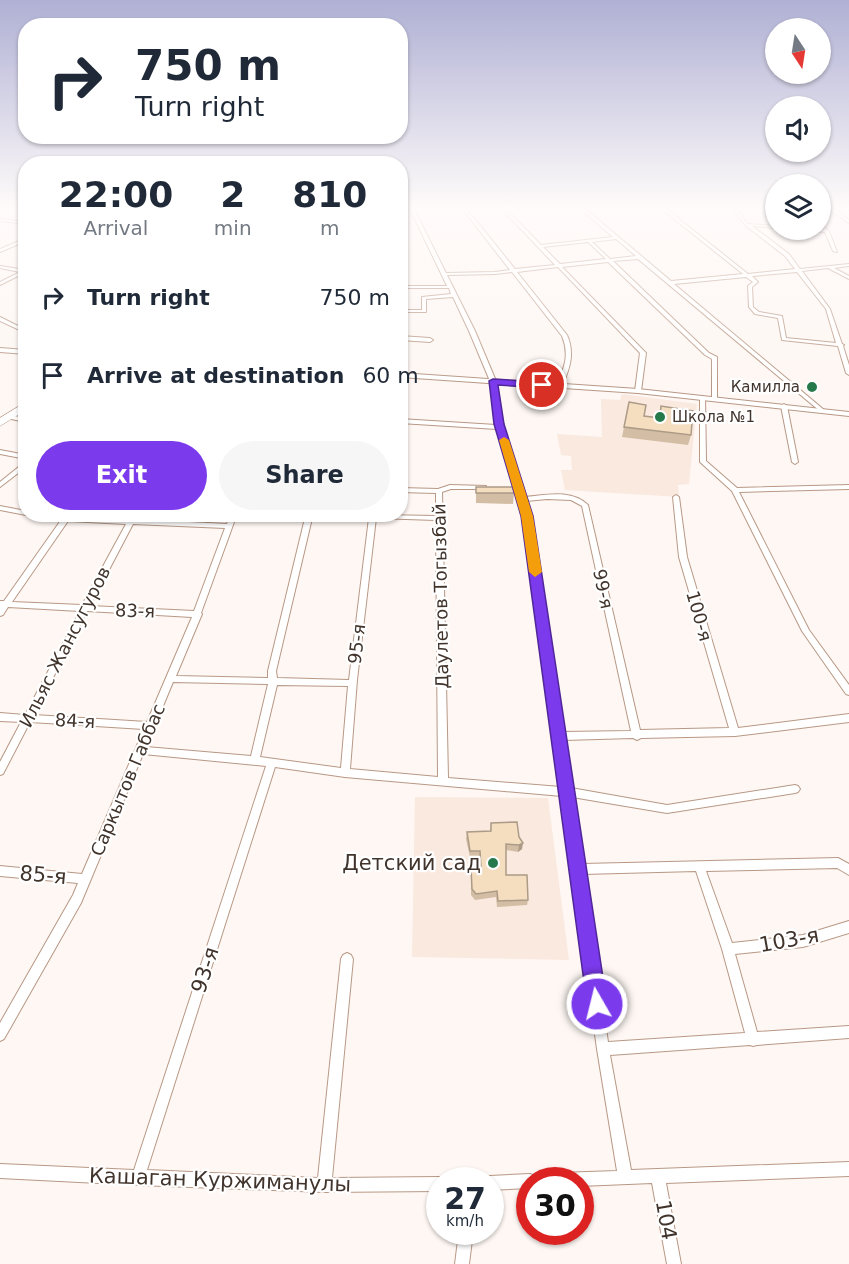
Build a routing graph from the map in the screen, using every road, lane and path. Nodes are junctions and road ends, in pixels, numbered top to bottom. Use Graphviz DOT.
graph roads {
  1 [pos="440,266"];
  2 [pos="510,266"];
  3 [pos="552,266"];
  4 [pos="561,266"];
  5 [pos="615,266"];
  6 [pos="650,266"];
  7 [pos="736,266"];
  8 [pos="796,266"];
  9 [pos="839,266"];
  10 [pos="0,267"];
  11 [pos="829,267"];
  12 [pos="18,270"];
  13 [pos="514,271"];
  14 [pos="801,271"];
  15 [pos="444,274"];
  16 [pos="18,275"];
  17 [pos="749,276"];
  18 [pos="849,278"];
  19 [pos="670,283"];
  20 [pos="0,284"];
  21 [pos="408,287"];
  22 [pos="450,287"];
  23 [pos="454,295"];
  24 [pos="408,311"];
  25 [pos="0,319"];
  26 [pos="18,328"];
  27 [pos="408,339"];
  28 [pos="430,340"];
  29 [pos="841,345"];
  30 [pos="0,350"];
  31 [pos="18,351"];
  32 [pos="849,374"];
  33 [pos="408,376"];
  34 [pos="493,381"];
  35 [pos="560,386"];
  36 [pos="638,391"];
  37 [pos="702,397"];
  38 [pos="715,398"];
  39 [pos="784,406"];
  40 [pos="18,410"];
  41 [pos="821,410"];
  42 [pos="849,414"];
  43 [pos="4,420"];
  44 [pos="408,421"];
  45 [pos="500,427"];
  46 [pos="0,452"];
  47 [pos="18,455"];
  48 [pos="795,462"];
  49 [pos="18,470"];
  50 [pos="0,485"];
  51 [pos="495,487"];
  52 [pos="506,487"];
  53 [pos="518,487"];
  54 [pos="849,487"];
  55 [pos="408,490"];
  56 [pos="735,490"];
  57 [pos="440,491"];
  58 [pos="676,497"];
  59 [pos="523,499"];
  60 [pos="0,508"];
  61 [pos="18,511"];
  62 [pos="408,517"];
  63 [pos="440,518"];
  64 [pos="64,522"];
  65 [pos="130,522"];
  66 [pos="231,522"];
  67 [pos="308,522"];
  68 [pos="371,522"];
  69 [pos="230,526"];
  70 [pos="3,604"];
  71 [pos="85,609"];
  72 [pos="0,613"];
  73 [pos="198,614"];
  74 [pos="171,679"];
  75 [pos="273,681"];
  76 [pos="352,683"];
  77 [pos="849,692"];
  78 [pos="0,717"];
  79 [pos="29,718"];
  80 [pos="849,718"];
  81 [pos="151,726"];
  82 [pos="735,732"];
  83 [pos="559,736"];
  84 [pos="637,736"];
  85 [pos="141,750"];
  86 [pos="255,760"];
  87 [pos="272,762"];
  88 [pos="0,771"];
  89 [pos="345,772"];
  90 [pos="443,781"];
  91 [pos="795,789"];
  92 [pos="567,792"];
  93 [pos="700,868"];
  94 [pos="578,869"];
  95 [pos="849,870"];
  96 [pos="0,871"];
  97 [pos="85,879"];
  98 [pos="849,927"];
  99 [pos="728,949"];
  100 [pos="347,959"];
  101 [pos="849,1032"];
  102 [pos="0,1035"];
  103 [pos="753,1040"];
  104 [pos="603,1049"];
  105 [pos="849,1169"];
  106 [pos="0,1171"];
  107 [pos="658,1176"];
  108 [pos="138,1178"];
  109 [pos="625,1178"];
  110 [pos="594,1179"];
  111 [pos="426,1184"];
  112 [pos="324,1185"];
  113 [pos="464,1245"];
  114 [pos="462,1264"];
  115 [pos="674,1264"];
  1 -- 15 [label="street"];
  2 -- 13 [label="street"];
  3 -- 13 [label="street"];
  4 -- 36 [label="street"];
  5 -- 38 [label="street"];
  6 -- 19 [label="street"];
  7 -- 17 [label="street"];
  8 -- 14 [label="street"];
  9 -- 11 [label="street"];
  10 -- 12 [label="street"];
  11 -- 14 [label="street"];
  11 -- 18 [label="street"];
  13 -- 15 [label="street"];
  13 -- 35 [label="street"];
  14 -- 17 [label="street"];
  14 -- 29 [label="street"];
  15 -- 22 [label="street"];
  16 -- 20 [label="street"];
  17 -- 19 [label="street"];
  17 -- 29 [label="street"];
  19 -- 41 [label="street"];
  21 -- 22 [label="street"];
  22 -- 23 [label="street"];
  23 -- 24 [label="street"];
  23 -- 34 [label="street"];
  25 -- 26 [label="street"];
  27 -- 28 [label="street"];
  29 -- 32 [label="street"];
  30 -- 31 [label="street"];
  33 -- 34 [label="street"];
  34 -- 35 [label="street"];
  34 -- 45 [label="street"];
  35 -- 36 [label="street"];
  36 -- 37 [label="street"];
  37 -- 38 [label="street"];
  37 -- 56 [label="street"];
  38 -- 39 [label="street"];
  39 -- 41 [label="street"];
  39 -- 48 [label="street"];
  40 -- 43 [label="highway"];
  41 -- 42 [label="street"];
  44 -- 45 [label="street"];
  45 -- 53 [label="street"];
  46 -- 47 [label="street"];
  49 -- 50 [label="street"];
  51 -- 57 [label="street, Даулетов Тогызбай"];
  52 -- 53 [label="street"];
  53 -- 59 [label="street"];
  54 -- 56 [label="street"];
  55 -- 57 [label="street"];
  56 -- 77 [label="street"];
  57 -- 63 [label="street, Даулетов Тогызбай"];
  58 -- 82 [label="street, 100-я"];
  59 -- 83 [label="street"];
  59 -- 84 [label="street, 99-я"];
  60 -- 61 [label="street"];
  62 -- 63 [label="street"];
  63 -- 90 [label="street, Даулетов Тогызбай"];
  64 -- 70 [label="street"];
  65 -- 69 [label="street"];
  65 -- 71 [label="street, Ильяс Жансугуров"];
  66 -- 69 [label="street, Саркытов Габбас"];
  67 -- 75 [label="street"];
  68 -- 76 [label="street, 95-я"];
  69 -- 73 [label="street, Саркытов Габбас"];
  70 -- 71 [label="street, 83-я"];
  70 -- 72 [label="street"];
  71 -- 73 [label="street, 83-я"];
  71 -- 79 [label="street, Ильяс Жансугуров"];
  73 -- 74 [label="street, Саркытов Габбас"];
  74 -- 75 [label="street"];
  74 -- 81 [label="street, Саркытов Габбас"];
  75 -- 76 [label="street"];
  75 -- 86 [label="street"];
  76 -- 89 [label="street, 95-я"];
  78 -- 79 [label="street, 84-я"];
  79 -- 81 [label="street, 84-я"];
  79 -- 88 [label="street, Ильяс Жансугуров"];
  80 -- 82 [label="street"];
  81 -- 85 [label="street, Саркытов Габбас"];
  82 -- 84 [label="street"];
  83 -- 84 [label="street"];
  83 -- 92 [label="street"];
  85 -- 86 [label="street"];
  85 -- 97 [label="street, Саркытов Габбас"];
  86 -- 87 [label="street"];
  87 -- 89 [label="street"];
  87 -- 108 [label="street, 93-я"];
  89 -- 90 [label="street"];
  90 -- 92 [label="street"];
  91 -- 92 [label="street"];
  92 -- 94 [label="street"];
  93 -- 94 [label="street"];
  93 -- 95 [label="street"];
  93 -- 99 [label="street"];
  94 -- 104 [label="street"];
  96 -- 97 [label="street, 85-я"];
  97 -- 102 [label="street, Саркытов Габбас"];
  98 -- 99 [label="street, 103-я"];
  99 -- 103 [label="street"];
  100 -- 112 [label="street"];
  101 -- 103 [label="street"];
  103 -- 104 [label="street"];
  104 -- 109 [label="street"];
  105 -- 107 [label="street"];
  106 -- 108 [label="street, Кашаган Куржиманулы"];
  107 -- 109 [label="street"];
  107 -- 115 [label="street, 104"];
  108 -- 112 [label="street, Кашаган Куржиманулы"];
  109 -- 110 [label="street"];
  111 -- 112 [label="street, Кашаган Куржиманулы"];
  113 -- 114 [label="street"];
}
